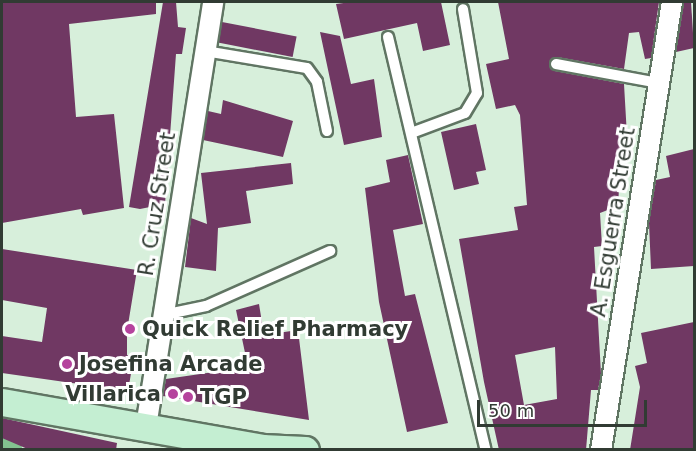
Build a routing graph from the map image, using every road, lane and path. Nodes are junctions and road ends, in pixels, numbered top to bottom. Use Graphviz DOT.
graph roads {
  1 [pos="213,2"];
  2 [pos="672,2"];
  3 [pos="463,9"];
  4 [pos="388,36"];
  5 [pos="206,51"];
  6 [pos="556,64"];
  7 [pos="659,83"];
  8 [pos="327,131"];
  9 [pos="414,132"];
  10 [pos="330,251"];
  11 [pos="163,315"];
  12 [pos="2,388"];
  13 [pos="2,402"];
  14 [pos="148,414"];
  15 [pos="289,449"];
  16 [pos="486,450"];
  17 [pos="601,450"];
  1 -- 5 [label="street, R. Cruz Street"];
  2 -- 7 [label="street, A. Esguerra Street"];
  3 -- 9 [label="lane"];
  4 -- 9 [label="lane"];
  5 -- 8 [label="lane"];
  5 -- 11 [label="street, R. Cruz Street"];
  6 -- 7 [label="lane"];
  7 -- 17 [label="street, A. Esguerra Street"];
  9 -- 16 [label="lane"];
  10 -- 11 [label="lane"];
  11 -- 14 [label="street, R. Cruz Street"];
  12 -- 14 [label="main road"];
  13 -- 15 [label="main road"];
  14 -- 15 [label="main road"];
}
